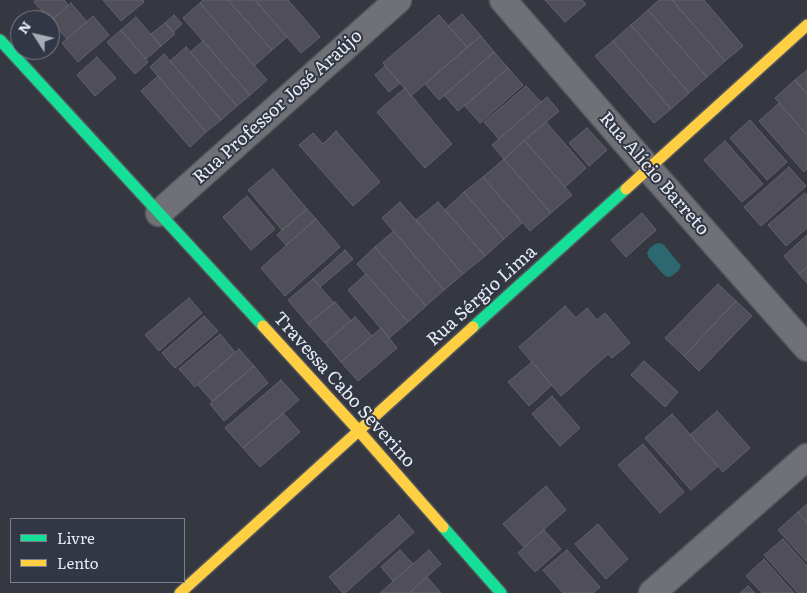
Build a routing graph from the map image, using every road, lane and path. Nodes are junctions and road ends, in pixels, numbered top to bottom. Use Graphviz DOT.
graph roads {
  1 [pos="398,0"];
  2 [pos="503,0"];
  3 [pos="807,25"];
  4 [pos="0,40"];
  5 [pos="648,168"];
  6 [pos="159,213"];
  7 [pos="807,348"];
  8 [pos="359,431"];
  9 [pos="807,457"];
  10 [pos="180,593"];
  11 [pos="501,593"];
  12 [pos="652,593"];
  1 -- 6 [label="street, Rua Professor José Araújo"];
  2 -- 5 [label="street, Rua Alício Barreto"];
  3 -- 5 [label="street, Rua Sérgio Lima"];
  4 -- 6 [label="street, Travessa Cabo Severino"];
  5 -- 7 [label="street, Rua Alício Barreto"];
  5 -- 8 [label="street, Rua Sérgio Lima"];
  6 -- 8 [label="street, Travessa Cabo Severino"];
  8 -- 10 [label="street, Rua Sérgio Lima"];
  8 -- 11 [label="street, Travessa Cabo Severino"];
  9 -- 12 [label="street"];
}
